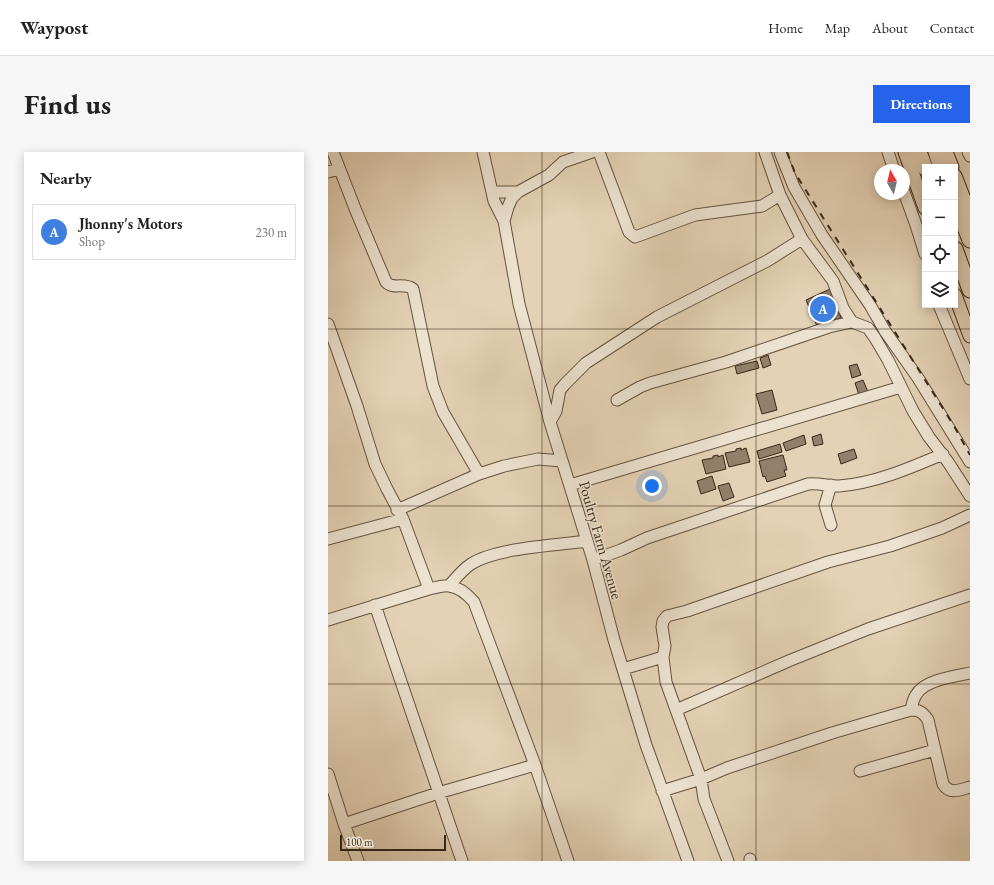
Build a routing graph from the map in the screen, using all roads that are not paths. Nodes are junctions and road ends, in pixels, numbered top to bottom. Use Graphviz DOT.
graph roads {
  1 [pos="334,152"];
  2 [pos="484,152"];
  3 [pos="592,152"];
  4 [pos="599,152"];
  5 [pos="764,152"];
  6 [pos="780,152"];
  7 [pos="888,152"];
  8 [pos="905,152"];
  9 [pos="919,152"];
  10 [pos="936,152"];
  11 [pos="946,152"];
  12 [pos="968,152"];
  13 [pos="970,156"];
  14 [pos="892,164"];
  15 [pos="924,164"];
  16 [pos="941,164"];
  17 [pos="951,164"];
  18 [pos="333,170"];
  19 [pos="958,184"];
  20 [pos="493,192"];
  21 [pos="518,192"];
  22 [pos="780,195"];
  23 [pos="907,200"];
  24 [pos="922,200"];
  25 [pos="958,210"];
  26 [pos="970,214"];
  27 [pos="504,221"];
  28 [pos="802,239"];
  29 [pos="970,240"];
  30 [pos="922,244"];
  31 [pos="958,258"];
  32 [pos="849,274"];
  33 [pos="833,281"];
  34 [pos="970,290"];
  35 [pos="958,303"];
  36 [pos="940,308"];
  37 [pos="852,322"];
  38 [pos="328,324"];
  39 [pos="885,331"];
  40 [pos="970,336"];
  41 [pos="875,338"];
  42 [pos="970,379"];
  43 [pos="901,387"];
  44 [pos="617,400"];
  45 [pos="550,422"];
  46 [pos="943,454"];
  47 [pos="562,461"];
  48 [pos="970,462"];
  49 [pos="479,474"];
  50 [pos="570,485"];
  51 [pos="832,485"];
  52 [pos="969,493"];
  53 [pos="400,515"];
  54 [pos="970,516"];
  55 [pos="831,525"];
  56 [pos="328,539"];
  57 [pos="587,541"];
  58 [pos="593,560"];
  59 [pos="449,586"];
  60 [pos="429,589"];
  61 [pos="970,595"];
  62 [pos="375,605"];
  63 [pos="328,620"];
  64 [pos="663,657"];
  65 [pos="622,669"];
  66 [pos="970,673"];
  67 [pos="676,710"];
  68 [pos="911,710"];
  69 [pos="935,750"];
  70 [pos="536,765"];
  71 [pos="860,771"];
  72 [pos="328,774"];
  73 [pos="701,779"];
  74 [pos="970,787"];
  75 [pos="662,791"];
  76 [pos="438,793"];
  77 [pos="344,824"];
  78 [pos="358,861"];
  79 [pos="462,861"];
  80 [pos="568,861"];
  81 [pos="688,861"];
  82 [pos="728,861"];
  1 -- 18 [label="street"];
  2 -- 20 [label="street, Poultry Farm Avenue"];
  3 -- 21 [label="street"];
  4 -- 22 [label="street"];
  5 -- 22 [label="street"];
  6 -- 32 [label="street"];
  7 -- 14 [label="street"];
  8 -- 24 [label="main road"];
  9 -- 15 [label="highway"];
  10 -- 16 [label="highway"];
  11 -- 17 [label="main road"];
  12 -- 13 [label="street"];
  18 -- 49 [label="street"];
  19 -- 26 [label="main road"];
  20 -- 21 [label="street"];
  20 -- 27 [label="street, Poultry Farm Avenue"];
  21 -- 27 [label="street"];
  22 -- 28 [label="street"];
  23 -- 30 [label="street"];
  25 -- 29 [label="highway"];
  27 -- 45 [label="street, Poultry Farm Avenue"];
  28 -- 33 [label="street"];
  28 -- 45 [label="street"];
  31 -- 34 [label="highway"];
  32 -- 33 [label="street"];
  32 -- 39 [label="street"];
  33 -- 37 [label="street"];
  35 -- 40 [label="main road"];
  36 -- 42 [label="street"];
  37 -- 41 [label="street"];
  37 -- 44 [label="street"];
  38 -- 53 [label="street"];
  39 -- 41 [label="street"];
  39 -- 48 [label="street"];
  41 -- 43 [label="street"];
  43 -- 46 [label="street"];
  43 -- 50 [label="street"];
  45 -- 47 [label="street, Poultry Farm Avenue"];
  46 -- 51 [label="street"];
  46 -- 52 [label="street"];
  47 -- 49 [label="street"];
  47 -- 50 [label="street, Poultry Farm Avenue"];
  49 -- 53 [label="street"];
  50 -- 57 [label="street, Poultry Farm Avenue"];
  51 -- 55 [label="street"];
  51 -- 58 [label="street"];
  53 -- 56 [label="street"];
  53 -- 60 [label="street"];
  54 -- 64 [label="street"];
  57 -- 58 [label="street, Poultry Farm Avenue"];
  57 -- 59 [label="street"];
  58 -- 65 [label="street, Poultry Farm Avenue"];
  59 -- 60 [label="street"];
  59 -- 70 [label="street"];
  60 -- 62 [label="street"];
  61 -- 67 [label="street"];
  62 -- 63 [label="street"];
  62 -- 76 [label="street"];
  64 -- 65 [label="street"];
  64 -- 67 [label="street"];
  65 -- 75 [label="street, Poultry Farm Avenue"];
  66 -- 68 [label="street"];
  67 -- 73 [label="street"];
  68 -- 69 [label="street"];
  68 -- 73 [label="street"];
  69 -- 71 [label="street"];
  69 -- 74 [label="street"];
  70 -- 76 [label="street"];
  70 -- 80 [label="street"];
  72 -- 77 [label="street"];
  73 -- 75 [label="street"];
  73 -- 82 [label="street"];
  75 -- 81 [label="street, Poultry Farm Avenue"];
  76 -- 77 [label="street"];
  76 -- 79 [label="street"];
  77 -- 78 [label="street"];
}
